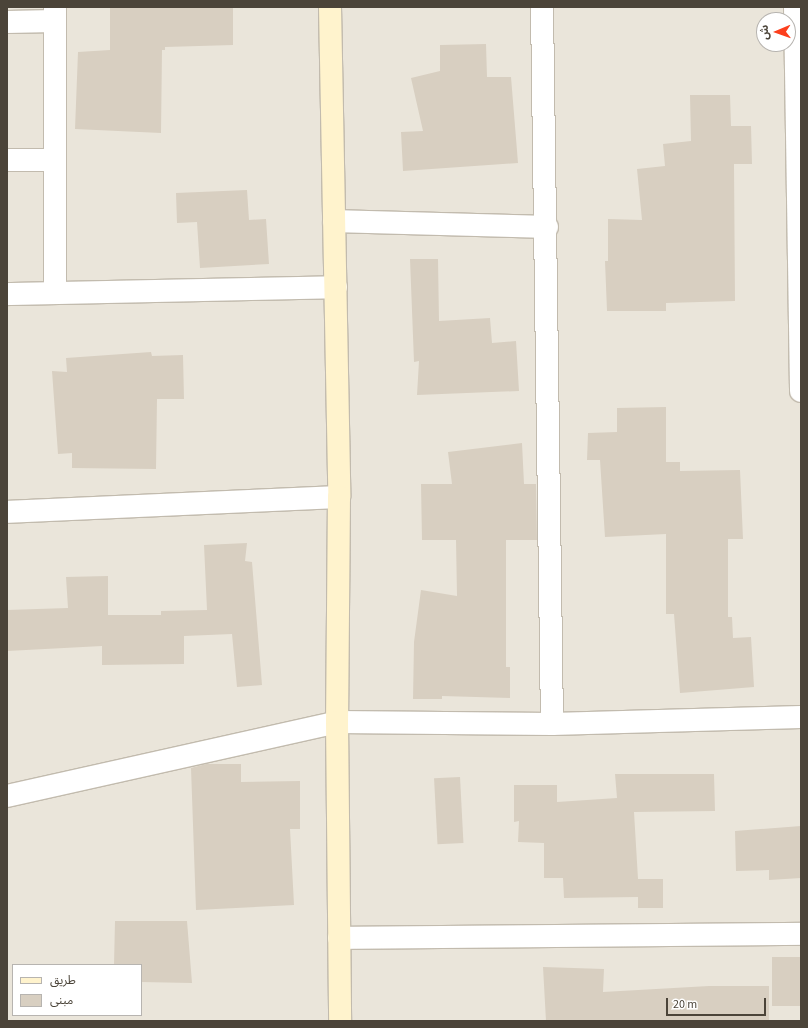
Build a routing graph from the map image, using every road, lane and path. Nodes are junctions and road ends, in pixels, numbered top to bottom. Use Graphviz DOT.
graph roads {
  1 [pos="330,7"];
  2 [pos="542,7"];
  3 [pos="795,7"];
  4 [pos="55,14"];
  5 [pos="7,22"];
  6 [pos="799,130"];
  7 [pos="7,160"];
  8 [pos="55,160"];
  9 [pos="334,221"];
  10 [pos="547,227"];
  11 [pos="336,287"];
  12 [pos="55,293"];
  13 [pos="7,294"];
  14 [pos="801,386"];
  15 [pos="801,390"];
  16 [pos="339,498"];
  17 [pos="7,512"];
  18 [pos="801,717"];
  19 [pos="337,722"];
  20 [pos="552,724"];
  21 [pos="7,796"];
  22 [pos="801,934"];
  23 [pos="339,938"];
  24 [pos="340,1021"];
  1 -- 9 [label="street"];
  2 -- 10 [label="street"];
  3 -- 6 [label="street"];
  4 -- 5 [label="street"];
  4 -- 8 [label="street"];
  6 -- 14 [label="street"];
  7 -- 8 [label="street"];
  8 -- 12 [label="street"];
  9 -- 10 [label="street"];
  9 -- 11 [label="street"];
  10 -- 20 [label="street"];
  11 -- 12 [label="street"];
  11 -- 16 [label="street"];
  12 -- 13 [label="street"];
  14 -- 15 [label="street"];
  16 -- 17 [label="street"];
  16 -- 19 [label="street"];
  18 -- 20 [label="street"];
  19 -- 20 [label="street"];
  19 -- 21 [label="street"];
  19 -- 23 [label="street"];
  22 -- 23 [label="street"];
  23 -- 24 [label="street"];
}
